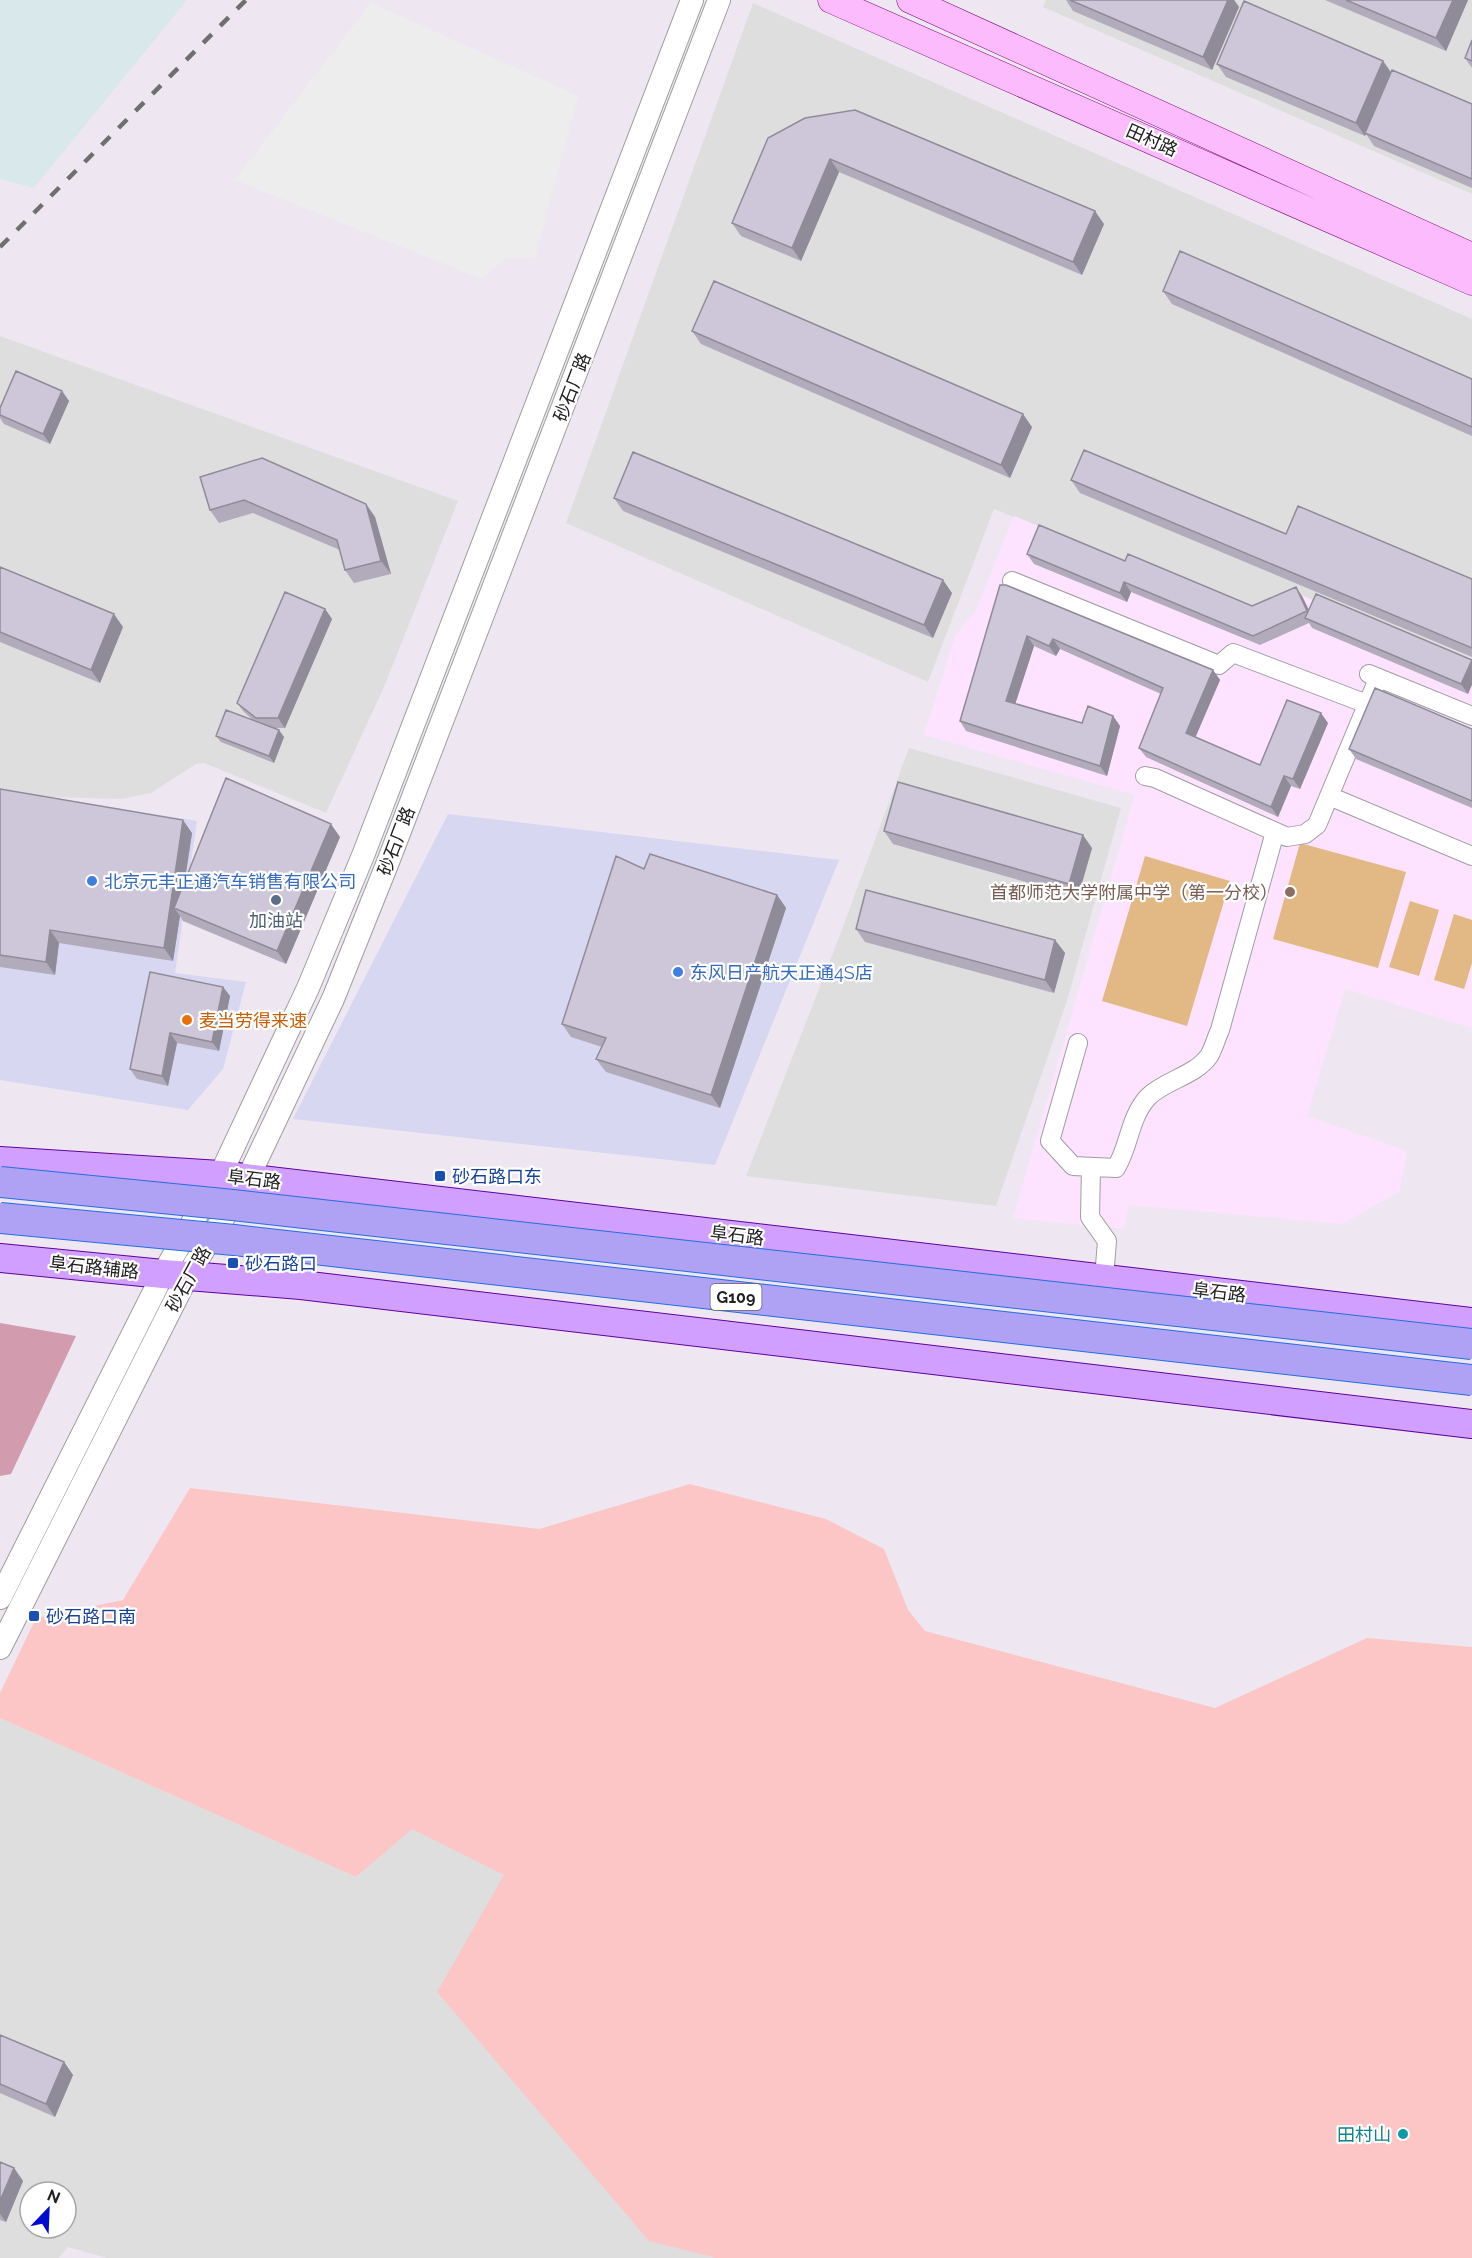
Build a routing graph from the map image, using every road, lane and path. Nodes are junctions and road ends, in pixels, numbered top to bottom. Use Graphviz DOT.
graph roads {
  1 [pos="692,0"];
  2 [pos="719,0"];
  3 [pos="831,0"];
  4 [pos="910,0"];
  5 [pos="1472,256"];
  6 [pos="1472,282"];
  7 [pos="1012,581"];
  8 [pos="1367,704"];
  9 [pos="1472,716"];
  10 [pos="1145,776"];
  11 [pos="1329,796"];
  12 [pos="1275,832"];
  13 [pos="1472,856"];
  14 [pos="1078,1043"];
  15 [pos="0,1161"];
  16 [pos="1091,1167"];
  17 [pos="220,1175"];
  18 [pos="248,1179"];
  19 [pos="0,1182"];
  20 [pos="0,1218"];
  21 [pos="0,1258"];
  22 [pos="175,1275"];
  23 [pos="1104,1278"];
  24 [pos="1472,1322"];
  25 [pos="1472,1344"];
  26 [pos="1472,1380"];
  27 [pos="1472,1424"];
  28 [pos="0,1598"];
  29 [pos="0,1648"];
  1 -- 17 [label="street, 砂石厂路"];
  2 -- 18 [label="street, 砂石厂路"];
  3 -- 6 [label="main road, 田村路"];
  4 -- 5 [label="main road, 田村路"];
  7 -- 8 [label="street"];
  8 -- 9 [label="street"];
  8 -- 11 [label="street"];
  10 -- 12 [label="street"];
  11 -- 12 [label="street"];
  11 -- 13 [label="street"];
  12 -- 16 [label="street"];
  14 -- 16 [label="street"];
  15 -- 17 [label="main road, 阜石路"];
  16 -- 23 [label="street"];
  17 -- 18 [label="main road, 阜石路"];
  17 -- 22 [label="street, 砂石厂路"];
  18 -- 22 [label="street, 砂石厂路"];
  18 -- 23 [label="main road, 阜石路"];
  19 -- 25 [label="highway, 阜石路 / G109, bridge"];
  20 -- 26 [label="highway, G109, bridge"];
  21 -- 22 [label="main road, 阜石路辅路"];
  22 -- 27 [label="main road"];
  22 -- 28 [label="street, 砂石厂路"];
  22 -- 29 [label="street, 砂石厂路"];
  23 -- 24 [label="main road, 阜石路"];
}
